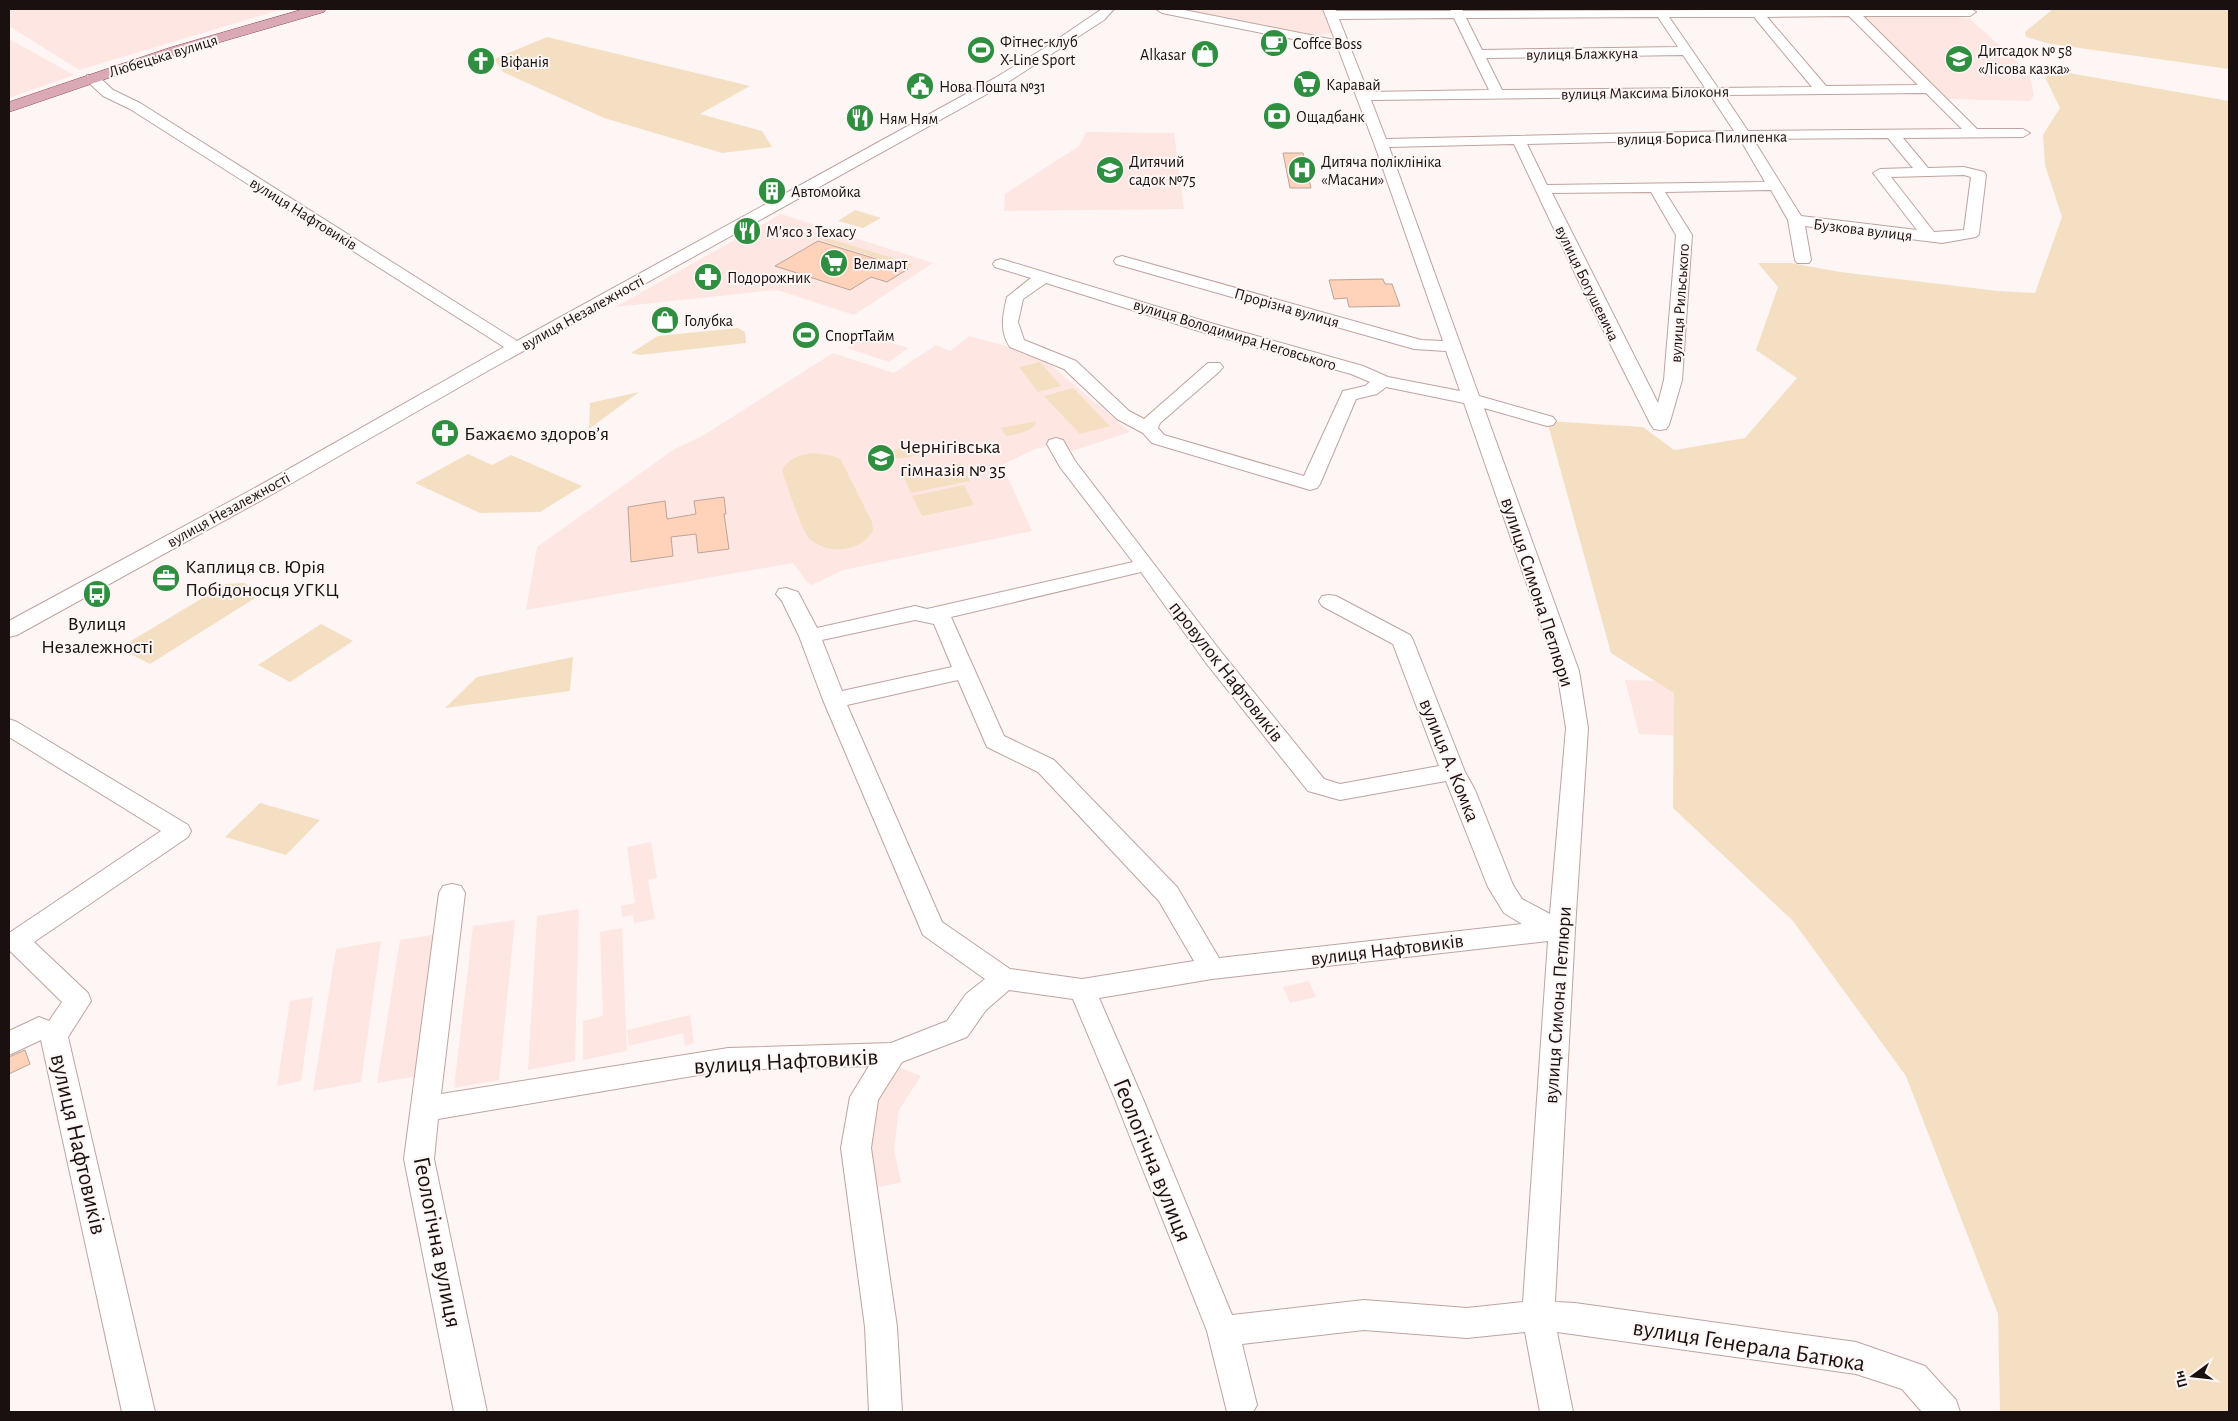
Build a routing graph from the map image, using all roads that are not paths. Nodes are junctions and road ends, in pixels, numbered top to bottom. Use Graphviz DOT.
graph roads {
  1 [pos="319,9"];
  2 [pos="1108,9"];
  3 [pos="1162,9"];
  4 [pos="1236,9"];
  5 [pos="1851,11"];
  6 [pos="1330,12"];
  7 [pos="1457,12"];
  8 [pos="1660,12"];
  9 [pos="1756,12"];
  10 [pos="1970,12"];
  11 [pos="1234,23"];
  12 [pos="1342,45"];
  13 [pos="1686,51"];
  14 [pos="1477,54"];
  15 [pos="92,78"];
  16 [pos="1821,89"];
  17 [pos="1928,89"];
  18 [pos="1712,91"];
  19 [pos="1498,95"];
  20 [pos="1362,96"];
  21 [pos="9,107"];
  22 [pos="1972,132"];
  23 [pos="2023,133"];
  24 [pos="1891,134"];
  25 [pos="1744,135"];
  26 [pos="1519,141"];
  27 [pos="1381,143"];
  28 [pos="1924,172"];
  29 [pos="1776,186"];
  30 [pos="1655,187"];
  31 [pos="1542,189"];
  32 [pos="1796,220"];
  33 [pos="1930,237"];
  34 [pos="1803,260"];
  35 [pos="1122,261"];
  36 [pos="1001,264"];
  37 [pos="1044,277"];
  38 [pos="1452,346"];
  39 [pos="517,348"];
  40 [pos="1214,367"];
  41 [pos="1383,381"];
  42 [pos="1471,399"];
  43 [pos="1547,421"];
  44 [pos="1660,425"];
  45 [pos="1149,429"];
  46 [pos="1056,444"];
  47 [pos="1146,565"];
  48 [pos="786,594"];
  49 [pos="1328,601"];
  50 [pos="50,607"];
  51 [pos="9,616"];
  52 [pos="926,616"];
  53 [pos="9,630"];
  54 [pos="810,636"];
  55 [pos="966,670"];
  56 [pos="834,700"];
  57 [pos="9,727"];
  58 [pos="1453,772"];
  59 [pos="452,893"];
  60 [pos="1562,928"];
  61 [pos="1212,969"];
  62 [pos="1004,979"];
  63 [pos="1082,990"];
  64 [pos="39,1028"];
  65 [pos="9,1044"];
  66 [pos="892,1054"];
  67 [pos="424,1109"];
  68 [pos="1538,1316"];
  69 [pos="1223,1331"];
  70 [pos="1240,1405"];
  71 [pos="139,1412"];
  72 [pos="470,1412"];
  73 [pos="886,1412"];
  74 [pos="1556,1412"];
  75 [pos="1944,1412"];
  1 -- 15 [label="main road, Любецька вулиця"];
  2 -- 39 [label="street, вулиця Незалежності"];
  3 -- 11 [label="street"];
  4 -- 11 [label="street"];
  5 -- 9 [label="street"];
  5 -- 10 [label="street"];
  5 -- 17 [label="street"];
  6 -- 7 [label="street"];
  6 -- 12 [label="street, вулиця Симона Петлюри"];
  7 -- 8 [label="street"];
  7 -- 14 [label="street"];
  8 -- 9 [label="street"];
  8 -- 13 [label="street"];
  9 -- 16 [label="street"];
  11 -- 12 [label="street"];
  12 -- 20 [label="street, вулиця Симона Петлюри"];
  13 -- 14 [label="street, вулиця Блажкуна"];
  13 -- 18 [label="street"];
  14 -- 19 [label="street"];
  15 -- 21 [label="main road, Любецька вулиця"];
  15 -- 39 [label="street, вулиця Нафтовиків"];
  16 -- 17 [label="street, вулиця Максима Білоконя"];
  16 -- 18 [label="street, вулиця Максима Білоконя"];
  17 -- 22 [label="street"];
  18 -- 19 [label="street, вулиця Максима Білоконя"];
  18 -- 25 [label="street"];
  19 -- 20 [label="street, вулиця Максима Білоконя"];
  20 -- 27 [label="street, вулиця Симона Петлюри"];
  22 -- 23 [label="street, вулиця Бориса Пилипенка"];
  22 -- 24 [label="street, вулиця Бориса Пилипенка"];
  24 -- 25 [label="street, вулиця Бориса Пилипенка"];
  24 -- 28 [label="street"];
  25 -- 26 [label="street, вулиця Бориса Пилипенка"];
  25 -- 29 [label="street"];
  26 -- 27 [label="street, вулиця Бориса Пилипенка"];
  26 -- 31 [label="street, вулиця Богушевича"];
  27 -- 38 [label="street, вулиця Симона Петлюри"];
  28 -- 33 [label="street, Бузкова вулиця"];
  28 -- 33 [label="street, Бузкова вулиця"];
  29 -- 30 [label="street"];
  29 -- 32 [label="street"];
  30 -- 31 [label="street"];
  30 -- 44 [label="street, вулиця Рильського"];
  31 -- 44 [label="street, вулиця Богушевича"];
  32 -- 33 [label="street, Бузкова вулиця"];
  32 -- 34 [label="street"];
  35 -- 38 [label="street, Прорізна вулиця"];
  36 -- 37 [label="street, вулиця Володимира Неговського"];
  37 -- 41 [label="street, вулиця Володимира Неговського"];
  37 -- 45 [label="street"];
  38 -- 42 [label="street, вулиця Симона Петлюри"];
  39 -- 50 [label="street, вулиця Незалежності"];
  40 -- 45 [label="street"];
  41 -- 42 [label="street, вулиця Володимира Неговського"];
  41 -- 45 [label="street"];
  42 -- 43 [label="street, вулиця Володимира Неговського"];
  42 -- 60 [label="street, вулиця Симона Петлюри"];
  46 -- 47 [label="street, провулок Нафтовиків"];
  47 -- 52 [label="street"];
  47 -- 58 [label="street, провулок Нафтовиків"];
  48 -- 54 [label="street, вулиця Нафтовиків"];
  49 -- 58 [label="street, вулиця А. Комка"];
  50 -- 51 [label="street, вулиця Незалежності"];
  50 -- 53 [label="street, вулиця Незалежності"];
  52 -- 54 [label="street"];
  52 -- 55 [label="street"];
  54 -- 56 [label="street, вулиця Нафтовиків"];
  55 -- 56 [label="street"];
  55 -- 61 [label="street"];
  56 -- 62 [label="street, вулиця Нафтовиків"];
  57 -- 71 [label="street, вулиця Нафтовиків"];
  58 -- 60 [label="street, вулиця А. Комка"];
  59 -- 67 [label="street, Геологічна вулиця"];
  60 -- 61 [label="street, вулиця Нафтовиків"];
  60 -- 68 [label="street, вулиця Симона Петлюри"];
  61 -- 63 [label="street, вулиця Нафтовиків"];
  62 -- 63 [label="street, вулиця Нафтовиків"];
  62 -- 66 [label="street, вулиця Нафтовиків"];
  63 -- 69 [label="street, Геологічна вулиця"];
  64 -- 65 [label="street, вулиця Нафтовиків"];
  66 -- 67 [label="street, вулиця Нафтовиків"];
  66 -- 73 [label="street"];
  67 -- 72 [label="street, Геологічна вулиця"];
  68 -- 69 [label="street"];
  68 -- 74 [label="street, вулиця Симона Петлюри"];
  68 -- 75 [label="street, вулиця Генерала Батюка"];
  69 -- 70 [label="street, Геологічна вулиця"];
}
